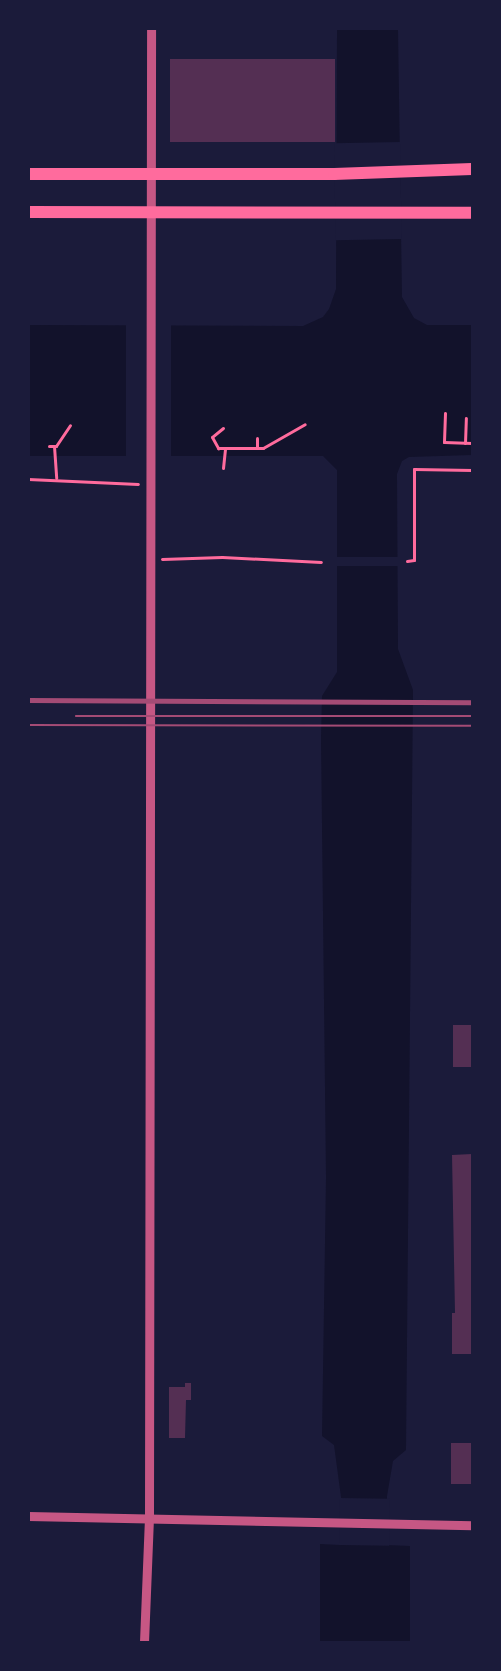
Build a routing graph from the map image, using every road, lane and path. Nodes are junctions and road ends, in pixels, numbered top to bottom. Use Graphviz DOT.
graph roads {
  1 [pos="152,28"];
  2 [pos="472,169"];
  3 [pos="28,174"];
  4 [pos="151,174"];
  5 [pos="28,212"];
  6 [pos="150,212"];
  7 [pos="472,213"];
  8 [pos="445,413"];
  9 [pos="466,418"];
  10 [pos="305,424"];
  11 [pos="70,425"];
  12 [pos="223,428"];
  13 [pos="257,438"];
  14 [pos="465,443"];
  15 [pos="472,443"];
  16 [pos="49,446"];
  17 [pos="54,446"];
  18 [pos="225,448"];
  19 [pos="257,448"];
  20 [pos="223,468"];
  21 [pos="472,470"];
  22 [pos="56,478"];
  23 [pos="28,479"];
  24 [pos="149,484"];
  25 [pos="175,558"];
  26 [pos="407,561"];
  27 [pos="321,562"];
  28 [pos="28,1516"];
  29 [pos="149,1520"];
  30 [pos="472,1525"];
  31 [pos="144,1642"];
  1 -- 4 [label="street"];
  2 -- 4 [label="main road"];
  3 -- 4 [label="main road"];
  4 -- 6 [label="street"];
  5 -- 6 [label="main road"];
  6 -- 7 [label="main road"];
  6 -- 24 [label="street"];
  8 -- 14 [label="path"];
  9 -- 14 [label="path"];
  10 -- 19 [label="path"];
  11 -- 17 [label="path"];
  12 -- 18 [label="path"];
  13 -- 19 [label="path"];
  14 -- 15 [label="path"];
  16 -- 17 [label="path"];
  17 -- 22 [label="path"];
  18 -- 19 [label="path"];
  18 -- 20 [label="path"];
  21 -- 26 [label="path"];
  22 -- 23 [label="path"];
  22 -- 24 [label="path"];
  24 -- 29 [label="street"];
  25 -- 27 [label="path"];
  28 -- 29 [label="street"];
  29 -- 30 [label="street"];
  29 -- 31 [label="street"];
}
